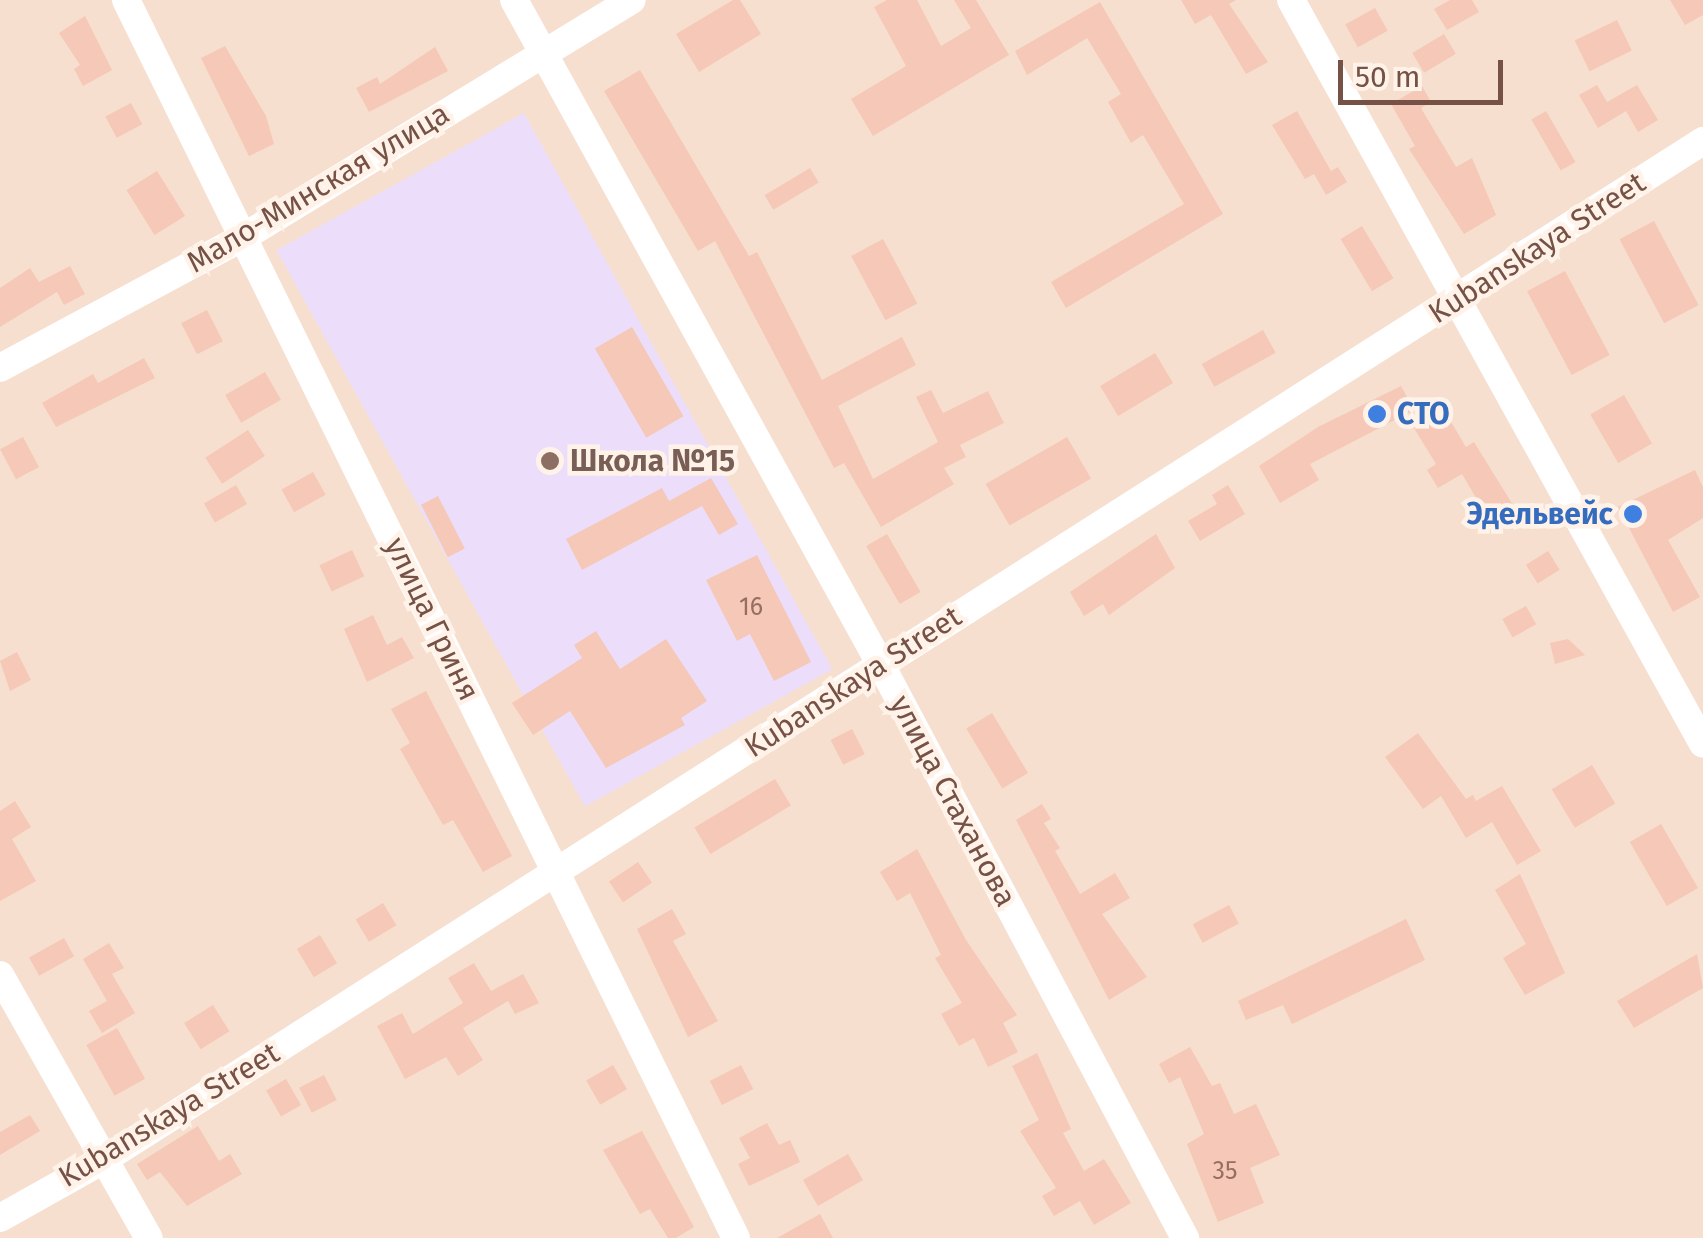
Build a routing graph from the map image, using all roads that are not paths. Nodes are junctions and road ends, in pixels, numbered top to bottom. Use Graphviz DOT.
graph roads {
  1 [pos="126,0"];
  2 [pos="514,0"];
  3 [pos="632,0"];
  4 [pos="1291,0"];
  5 [pos="542,53"];
  6 [pos="1703,141"];
  7 [pos="245,236"];
  8 [pos="1461,298"];
  9 [pos="0,368"];
  10 [pos="881,665"];
  11 [pos="1703,744"];
  12 [pos="556,872"];
  13 [pos="0,975"];
  14 [pos="105,1160"];
  15 [pos="0,1218"];
  16 [pos="149,1238"];
  17 [pos="736,1238"];
  18 [pos="1184,1238"];
  1 -- 7 [label="street, улица Гриня"];
  2 -- 5 [label="street, улица Стаханова"];
  3 -- 5 [label="street, Мало-Минская улица"];
  4 -- 8 [label="street"];
  5 -- 7 [label="street, Мало-Минская улица"];
  5 -- 10 [label="street, улица Стаханова"];
  6 -- 8 [label="street, Kubanskaya Street"];
  7 -- 9 [label="street, Мало-Минская улица"];
  7 -- 12 [label="street, улица Гриня"];
  8 -- 10 [label="street, Kubanskaya Street"];
  8 -- 11 [label="street"];
  10 -- 12 [label="street, Kubanskaya Street"];
  10 -- 18 [label="street, улица Стаханова"];
  12 -- 14 [label="street, Kubanskaya Street"];
  12 -- 17 [label="street, улица Гриня"];
  13 -- 14 [label="street"];
  14 -- 15 [label="street, Kubanskaya Street"];
  14 -- 16 [label="street"];
}
